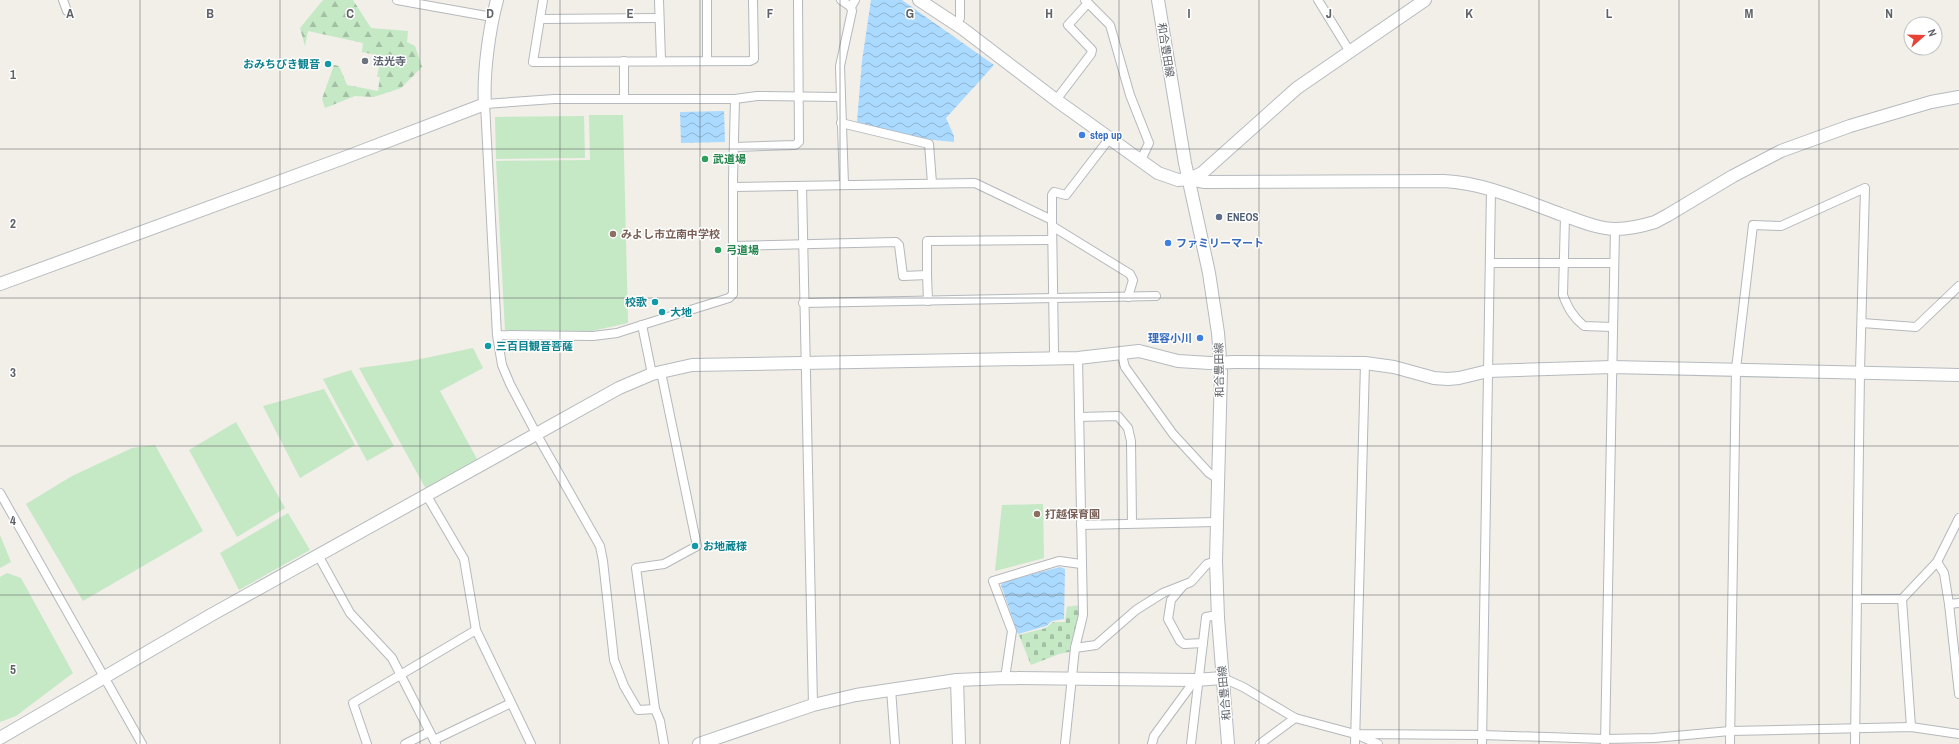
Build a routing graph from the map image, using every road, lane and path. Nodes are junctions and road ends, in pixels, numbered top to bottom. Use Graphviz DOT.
graph roads {
  1 [pos="63,0"];
  2 [pos="397,0"];
  3 [pos="497,0"];
  4 [pos="543,0"];
  5 [pos="659,0"];
  6 [pos="707,0"];
  7 [pos="753,0"];
  8 [pos="798,0"];
  9 [pos="840,0"];
  10 [pos="920,0"];
  11 [pos="960,0"];
  12 [pos="1158,0"];
  13 [pos="1318,0"];
  14 [pos="1421,1"];
  15 [pos="1087,2"];
  16 [pos="853,3"];
  17 [pos="67,12"];
  18 [pos="492,17"];
  19 [pos="659,18"];
  20 [pos="540,19"];
  21 [pos="957,25"];
  22 [pos="1350,52"];
  23 [pos="661,60"];
  24 [pos="624,61"];
  25 [pos="707,61"];
  26 [pos="799,96"];
  27 [pos="840,97"];
  28 [pos="1959,97"];
  29 [pos="624,99"];
  30 [pos="735,99"];
  31 [pos="1056,100"];
  32 [pos="485,104"];
  33 [pos="841,123"];
  34 [pos="1109,139"];
  35 [pos="734,147"];
  36 [pos="1141,160"];
  37 [pos="1189,179"];
  38 [pos="932,183"];
  39 [pos="844,185"];
  40 [pos="802,186"];
  41 [pos="733,187"];
  42 [pos="1491,189"];
  43 [pos="1565,216"];
  44 [pos="1052,223"];
  45 [pos="1615,229"];
  46 [pos="1052,240"];
  47 [pos="802,244"];
  48 [pos="733,246"];
  49 [pos="1490,263"];
  50 [pos="1564,263"];
  51 [pos="1614,263"];
  52 [pos="927,275"];
  53 [pos="0,284"];
  54 [pos="1959,286"];
  55 [pos="1156,296"];
  56 [pos="1128,297"];
  57 [pos="1054,298"];
  58 [pos="928,301"];
  59 [pos="803,303"];
  60 [pos="1862,323"];
  61 [pos="642,326"];
  62 [pos="1613,327"];
  63 [pos="497,335"];
  64 [pos="1121,352"];
  65 [pos="1078,358"];
  66 [pos="1052,359"];
  67 [pos="806,363"];
  68 [pos="1365,363"];
  69 [pos="1612,367"];
  70 [pos="1736,369"];
  71 [pos="1488,371"];
  72 [pos="1860,371"];
  73 [pos="657,373"];
  74 [pos="1959,375"];
  75 [pos="1079,417"];
  76 [pos="537,435"];
  77 [pos="1218,479"];
  78 [pos="0,493"];
  79 [pos="427,496"];
  80 [pos="1959,518"];
  81 [pos="1216,522"];
  82 [pos="1132,523"];
  83 [pos="1081,525"];
  84 [pos="318,555"];
  85 [pos="1216,561"];
  86 [pos="1937,562"];
  87 [pos="1082,564"];
  88 [pos="1183,586"];
  89 [pos="1858,599"];
  90 [pos="1902,599"];
  91 [pos="1959,603"];
  92 [pos="1949,604"];
  93 [pos="1218,615"];
  94 [pos="476,630"];
  95 [pos="1203,643"];
  96 [pos="1075,648"];
  97 [pos="400,674"];
  98 [pos="105,677"];
  99 [pos="1005,678"];
  100 [pos="1223,678"];
  101 [pos="1072,679"];
  102 [pos="957,680"];
  103 [pos="1197,680"];
  104 [pos="891,689"];
  105 [pos="1959,694"];
  106 [pos="511,703"];
  107 [pos="812,705"];
  108 [pos="655,709"];
  109 [pos="1295,718"];
  110 [pos="1911,727"];
  111 [pos="1856,728"];
  112 [pos="1730,731"];
  113 [pos="429,732"];
  114 [pos="1355,734"];
  115 [pos="1482,734"];
  116 [pos="1959,734"];
  117 [pos="0,738"];
  118 [pos="435,742"];
  119 [pos="1606,742"];
  120 [pos="142,744"];
  121 [pos="367,744"];
  122 [pos="405,744"];
  123 [pos="531,744"];
  124 [pos="664,744"];
  125 [pos="699,744"];
  126 [pos="895,744"];
  127 [pos="959,744"];
  128 [pos="1065,744"];
  129 [pos="1152,744"];
  130 [pos="1191,744"];
  131 [pos="1228,744"];
  132 [pos="1260,744"];
  133 [pos="1355,744"];
  134 [pos="1378,744"];
  135 [pos="1482,744"];
  136 [pos="1730,744"];
  137 [pos="1855,744"];
  1 -- 17 [label="street"];
  2 -- 18 [label="street"];
  3 -- 18 [label="street"];
  4 -- 20 [label="street"];
  5 -- 19 [label="street"];
  6 -- 25 [label="street"];
  7 -- 25 [label="street"];
  8 -- 26 [label="street"];
  9 -- 16 [label="street"];
  10 -- 21 [label="street"];
  11 -- 21 [label="street"];
  12 -- 37 [label="street, 和合豊田線"];
  13 -- 22 [label="street"];
  14 -- 22 [label="street"];
  15 -- 31 [label="street"];
  15 -- 36 [label="street"];
  16 -- 27 [label="street"];
  18 -- 32 [label="street"];
  19 -- 20 [label="street"];
  19 -- 23 [label="street"];
  20 -- 24 [label="street"];
  21 -- 31 [label="street"];
  22 -- 37 [label="street"];
  23 -- 24 [label="street"];
  23 -- 25 [label="street"];
  24 -- 29 [label="street"];
  26 -- 27 [label="street"];
  26 -- 30 [label="street"];
  26 -- 35 [label="street"];
  27 -- 33 [label="street"];
  28 -- 45 [label="street"];
  29 -- 30 [label="street"];
  29 -- 32 [label="street"];
  30 -- 35 [label="street"];
  31 -- 34 [label="street"];
  32 -- 53 [label="street"];
  32 -- 63 [label="street"];
  33 -- 38 [label="street"];
  33 -- 39 [label="street"];
  34 -- 36 [label="street"];
  34 -- 44 [label="street"];
  35 -- 41 [label="street"];
  36 -- 37 [label="street"];
  37 -- 42 [label="street"];
  37 -- 77 [label="street, 和合豊田線"];
  38 -- 39 [label="street"];
  38 -- 44 [label="street"];
  39 -- 40 [label="street"];
  40 -- 41 [label="street"];
  40 -- 47 [label="street"];
  41 -- 48 [label="street"];
  42 -- 43 [label="street"];
  42 -- 49 [label="street"];
  43 -- 45 [label="street"];
  43 -- 50 [label="street"];
  44 -- 46 [label="street"];
  44 -- 56 [label="street"];
  45 -- 51 [label="street"];
  46 -- 52 [label="street"];
  46 -- 57 [label="street"];
  47 -- 48 [label="street"];
  47 -- 52 [label="street"];
  47 -- 59 [label="street"];
  48 -- 61 [label="street"];
  49 -- 50 [label="street"];
  49 -- 71 [label="street"];
  50 -- 51 [label="street"];
  50 -- 62 [label="street"];
  51 -- 62 [label="street"];
  52 -- 58 [label="street"];
  54 -- 60 [label="street"];
  55 -- 56 [label="street"];
  56 -- 57 [label="street"];
  57 -- 58 [label="street"];
  57 -- 66 [label="street"];
  58 -- 59 [label="street"];
  59 -- 67 [label="street"];
  60 -- 70 [label="street"];
  60 -- 72 [label="street"];
  61 -- 63 [label="street"];
  61 -- 73 [label="street"];
  62 -- 69 [label="street"];
  63 -- 76 [label="street"];
  64 -- 65 [label="street"];
  64 -- 68 [label="street, bridge"];
  64 -- 77 [label="street"];
  65 -- 66 [label="street"];
  65 -- 75 [label="street"];
  66 -- 67 [label="street"];
  67 -- 73 [label="street"];
  67 -- 107 [label="street"];
  68 -- 71 [label="street"];
  68 -- 114 [label="street"];
  69 -- 70 [label="street"];
  69 -- 71 [label="street"];
  69 -- 119 [label="street"];
  70 -- 72 [label="street"];
  70 -- 112 [label="street"];
  71 -- 115 [label="street"];
  72 -- 74 [label="street"];
  72 -- 89 [label="street"];
  73 -- 76 [label="street"];
  73 -- 108 [label="street"];
  75 -- 82 [label="street"];
  75 -- 83 [label="street"];
  76 -- 79 [label="street"];
  76 -- 108 [label="street"];
  77 -- 81 [label="street, 和合豊田線"];
  78 -- 98 [label="street"];
  79 -- 84 [label="street"];
  79 -- 94 [label="street"];
  80 -- 86 [label="street"];
  81 -- 82 [label="street"];
  81 -- 85 [label="street, 和合豊田線"];
  82 -- 83 [label="street"];
  83 -- 87 [label="street"];
  84 -- 97 [label="street"];
  84 -- 98 [label="street"];
  85 -- 88 [label="street"];
  85 -- 93 [label="street, 和合豊田線"];
  86 -- 90 [label="street"];
  86 -- 92 [label="street"];
  87 -- 96 [label="street"];
  87 -- 99 [label="street"];
  88 -- 95 [label="street"];
  88 -- 96 [label="street"];
  89 -- 90 [label="street"];
  89 -- 111 [label="street"];
  90 -- 110 [label="street"];
  91 -- 92 [label="street"];
  92 -- 105 [label="street"];
  93 -- 95 [label="street"];
  93 -- 100 [label="street, 和合豊田線"];
  94 -- 97 [label="street"];
  94 -- 106 [label="street"];
  95 -- 103 [label="street"];
  96 -- 101 [label="street"];
  97 -- 113 [label="street"];
  97 -- 121 [label="street"];
  98 -- 117 [label="street"];
  98 -- 120 [label="street"];
  99 -- 101 [label="street"];
  99 -- 102 [label="street"];
  100 -- 103 [label="street"];
  100 -- 109 [label="street"];
  100 -- 131 [label="street, 和合豊田線"];
  101 -- 103 [label="street"];
  101 -- 128 [label="street"];
  102 -- 104 [label="street"];
  102 -- 127 [label="street"];
  103 -- 129 [label="street"];
  103 -- 130 [label="street"];
  104 -- 107 [label="street"];
  104 -- 126 [label="street"];
  106 -- 118 [label="street"];
  106 -- 123 [label="street"];
  107 -- 125 [label="street"];
  108 -- 124 [label="street"];
  109 -- 114 [label="street"];
  109 -- 132 [label="street"];
  110 -- 111 [label="street"];
  110 -- 116 [label="street"];
  111 -- 112 [label="street"];
  111 -- 137 [label="street"];
  112 -- 119 [label="street"];
  112 -- 136 [label="street"];
  113 -- 118 [label="street"];
  113 -- 122 [label="street"];
  114 -- 115 [label="street"];
  114 -- 133 [label="street"];
  114 -- 134 [label="street"];
  115 -- 119 [label="street"];
  115 -- 135 [label="street"];
}
